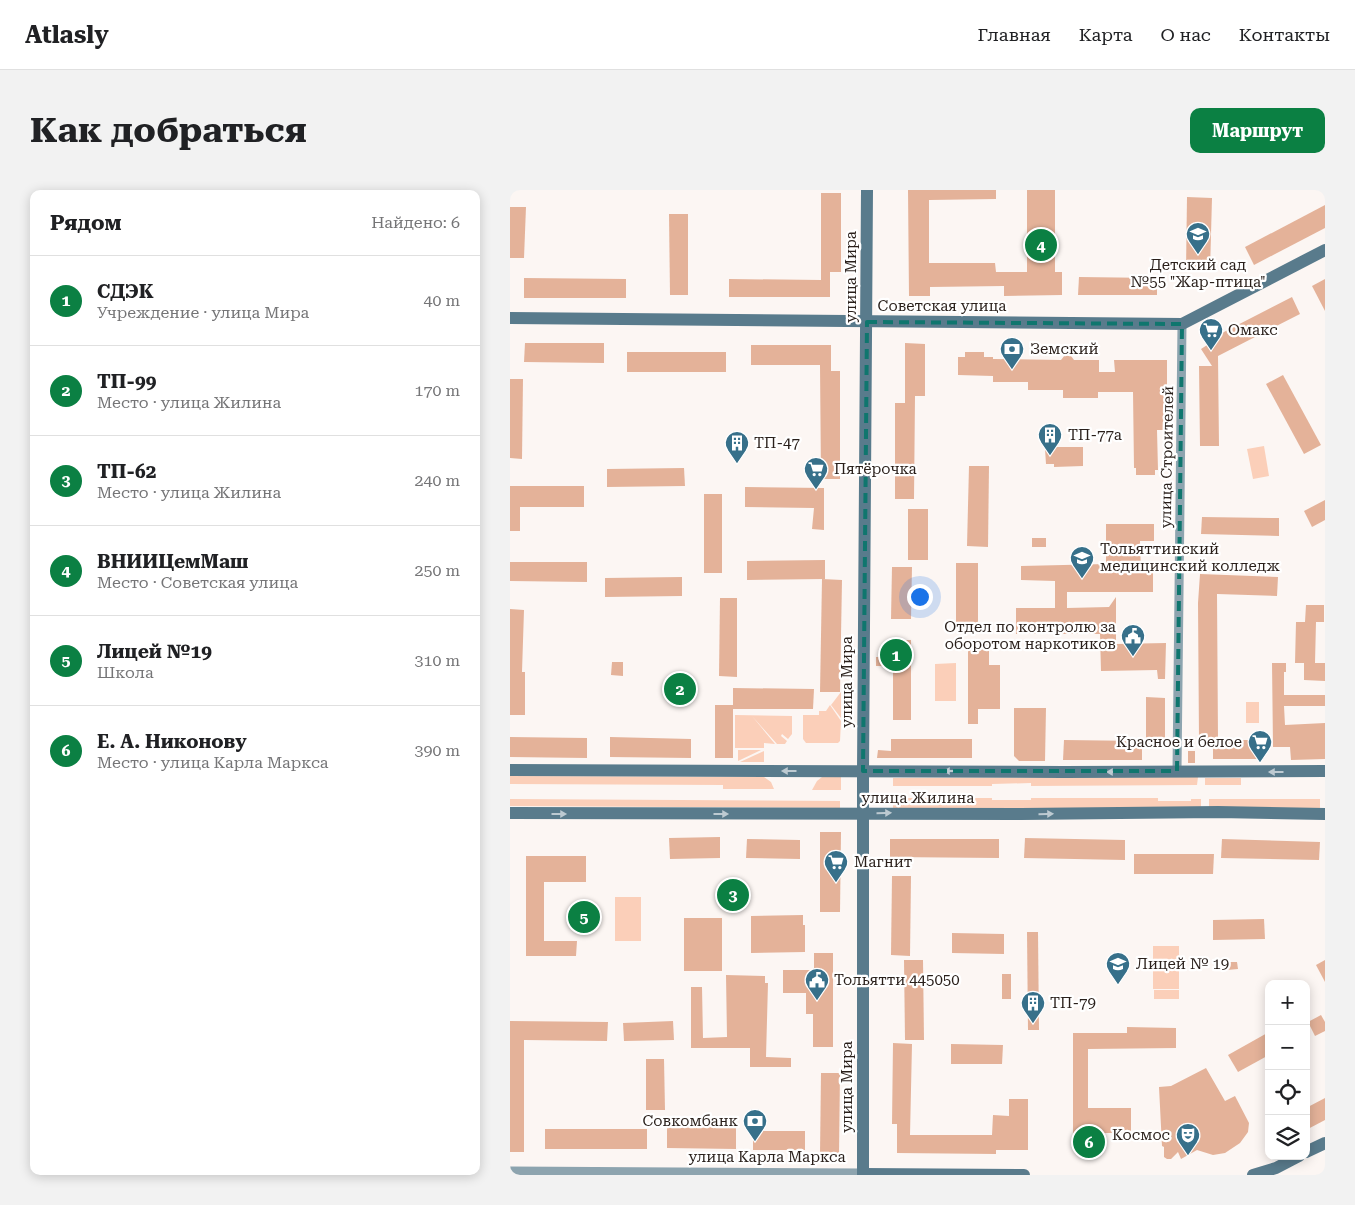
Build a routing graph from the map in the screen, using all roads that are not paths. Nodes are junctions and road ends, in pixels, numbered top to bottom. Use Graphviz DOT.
graph roads {
  1 [pos="868,190"];
  2 [pos="1325,250"];
  3 [pos="510,318"];
  4 [pos="867,322"];
  5 [pos="1182,324"];
  6 [pos="510,770"];
  7 [pos="863,771"];
  8 [pos="1325,771"];
  9 [pos="1177,772"];
  10 [pos="510,813"];
  11 [pos="863,814"];
  12 [pos="1325,814"];
  13 [pos="1325,1143"];
  14 [pos="1310,1150"];
  15 [pos="1291,1160"];
  16 [pos="510,1172"];
  17 [pos="863,1174"];
  18 [pos="1024,1175"];
  19 [pos="1252,1175"];
  1 -- 4 [label="main road, улица Мира"];
  2 -- 5 [label="main road, Советская улица"];
  3 -- 4 [label="main road, Советская улица"];
  4 -- 5 [label="main road, Советская улица"];
  4 -- 7 [label="main road, улица Мира"];
  5 -- 9 [label="street, улица Строителей"];
  7 -- 6 [label="main road, улица Жилина, one-way"];
  9 -- 7 [label="main road, улица Жилина, one-way"];
  7 -- 11 [label="main road, улица Мира"];
  8 -- 9 [label="main road, улица Жилина, one-way"];
  10 -- 11 [label="main road, улица Жилина, one-way"];
  11 -- 12 [label="main road, улица Жилина, one-way"];
  11 -- 17 [label="main road, улица Мира"];
  13 -- 14 [label="main road"];
  15 -- 19 [label="main road"];
  16 -- 17 [label="street, улица Карла Маркса"];
  17 -- 18 [label="main road, улица Карла Маркса"];
}
